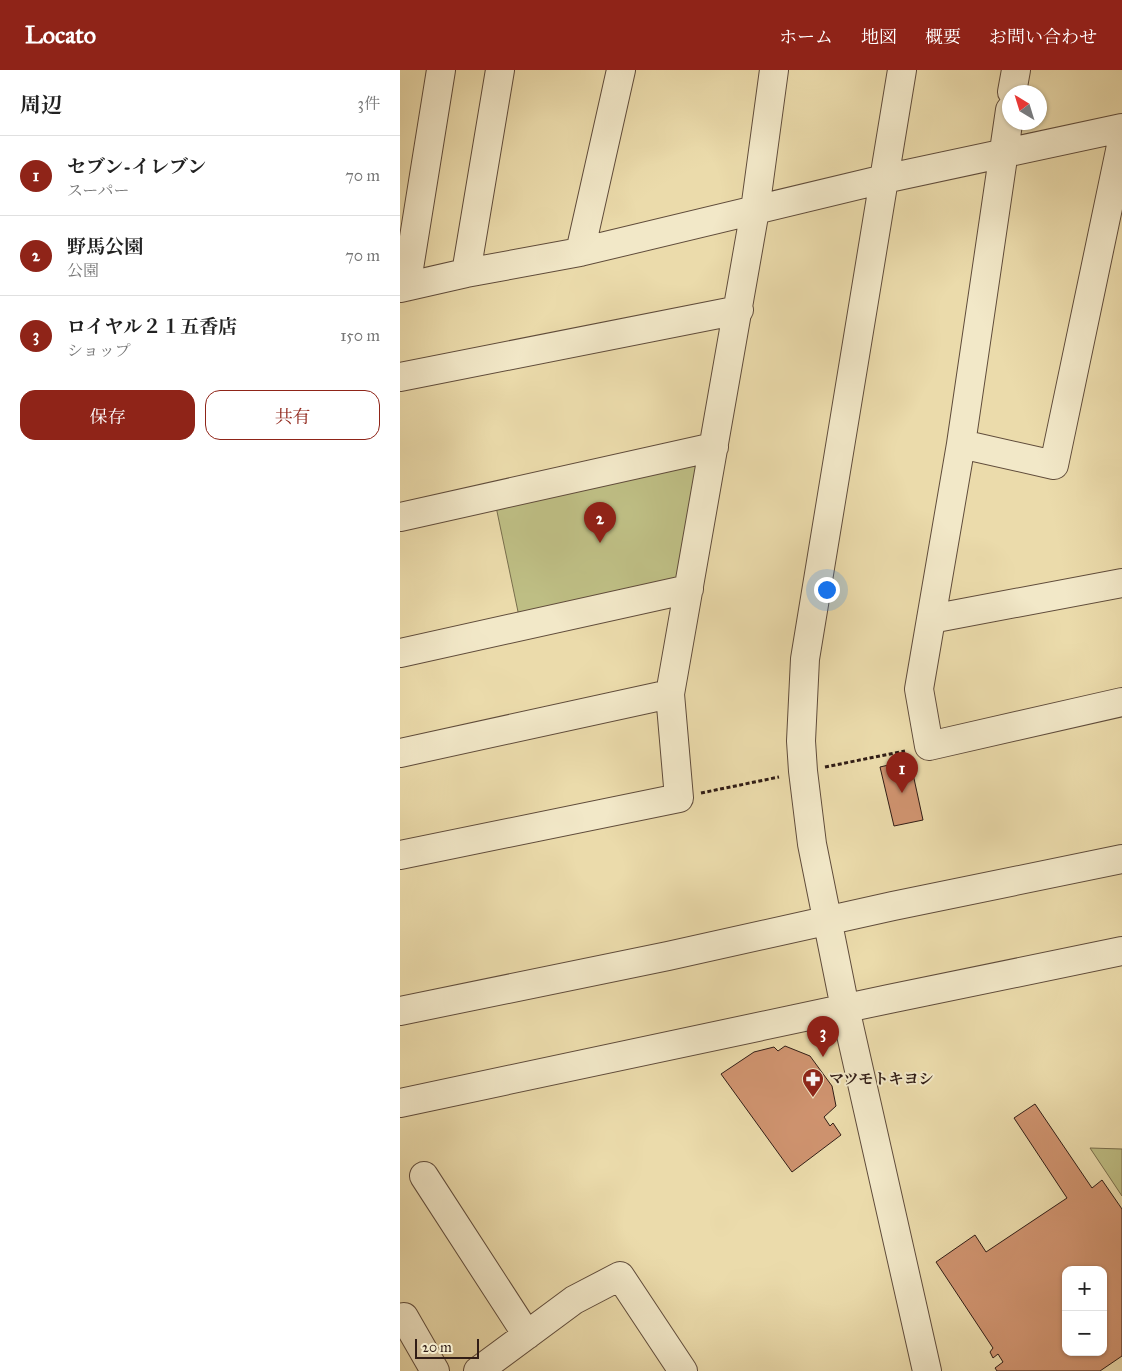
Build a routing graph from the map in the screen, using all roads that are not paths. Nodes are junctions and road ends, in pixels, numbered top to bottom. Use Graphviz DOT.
graph roads {
  1 [pos="441,70"];
  2 [pos="500,70"];
  3 [pos="621,70"];
  4 [pos="774,70"];
  5 [pos="902,70"];
  6 [pos="1016,70"];
  7 [pos="1013,85"];
  8 [pos="1122,128"];
  9 [pos="1007,130"];
  10 [pos="1122,141"];
  11 [pos="1003,153"];
  12 [pos="884,179"];
  13 [pos="755,210"];
  14 [pos="580,252"];
  15 [pos="466,273"];
  16 [pos="403,287"];
  17 [pos="739,310"];
  18 [pos="400,377"];
  19 [pos="961,444"];
  20 [pos="714,446"];
  21 [pos="400,517"];
  22 [pos="1122,583"];
  23 [pos="689,589"];
  24 [pos="931,619"];
  25 [pos="400,653"];
  26 [pos="670,694"];
  27 [pos="1122,702"];
  28 [pos="400,753"];
  29 [pos="400,855"];
  30 [pos="1122,859"];
  31 [pos="827,920"];
  32 [pos="1122,951"];
  33 [pos="845,1008"];
  34 [pos="400,1011"];
  35 [pos="400,1103"];
  36 [pos="424,1176"];
  37 [pos="404,1317"];
  38 [pos="527,1335"];
  39 [pos="481,1370"];
  40 [pos="435,1371"];
  41 [pos="683,1371"];
  42 [pos="926,1371"];
  1 -- 16 [label="street"];
  2 -- 15 [label="street"];
  3 -- 14 [label="street"];
  4 -- 13 [label="street"];
  5 -- 12 [label="street"];
  6 -- 7 [label="street"];
  8 -- 11 [label="street"];
  9 -- 11 [label="street"];
  10 -- 19 [label="street"];
  11 -- 12 [label="street"];
  11 -- 19 [label="street"];
  12 -- 13 [label="street"];
  12 -- 31 [label="street"];
  13 -- 14 [label="street"];
  13 -- 17 [label="street"];
  14 -- 15 [label="street"];
  15 -- 16 [label="street"];
  17 -- 18 [label="street"];
  17 -- 20 [label="street"];
  19 -- 24 [label="street"];
  20 -- 21 [label="street"];
  20 -- 23 [label="street"];
  22 -- 24 [label="street"];
  23 -- 25 [label="street"];
  23 -- 26 [label="street"];
  24 -- 27 [label="street"];
  26 -- 28 [label="street"];
  26 -- 29 [label="street"];
  30 -- 31 [label="street"];
  31 -- 33 [label="street"];
  31 -- 34 [label="street"];
  32 -- 33 [label="street"];
  33 -- 35 [label="street"];
  33 -- 42 [label="street"];
  36 -- 38 [label="street"];
  37 -- 40 [label="street"];
  38 -- 39 [label="street"];
  38 -- 41 [label="street"];
}
